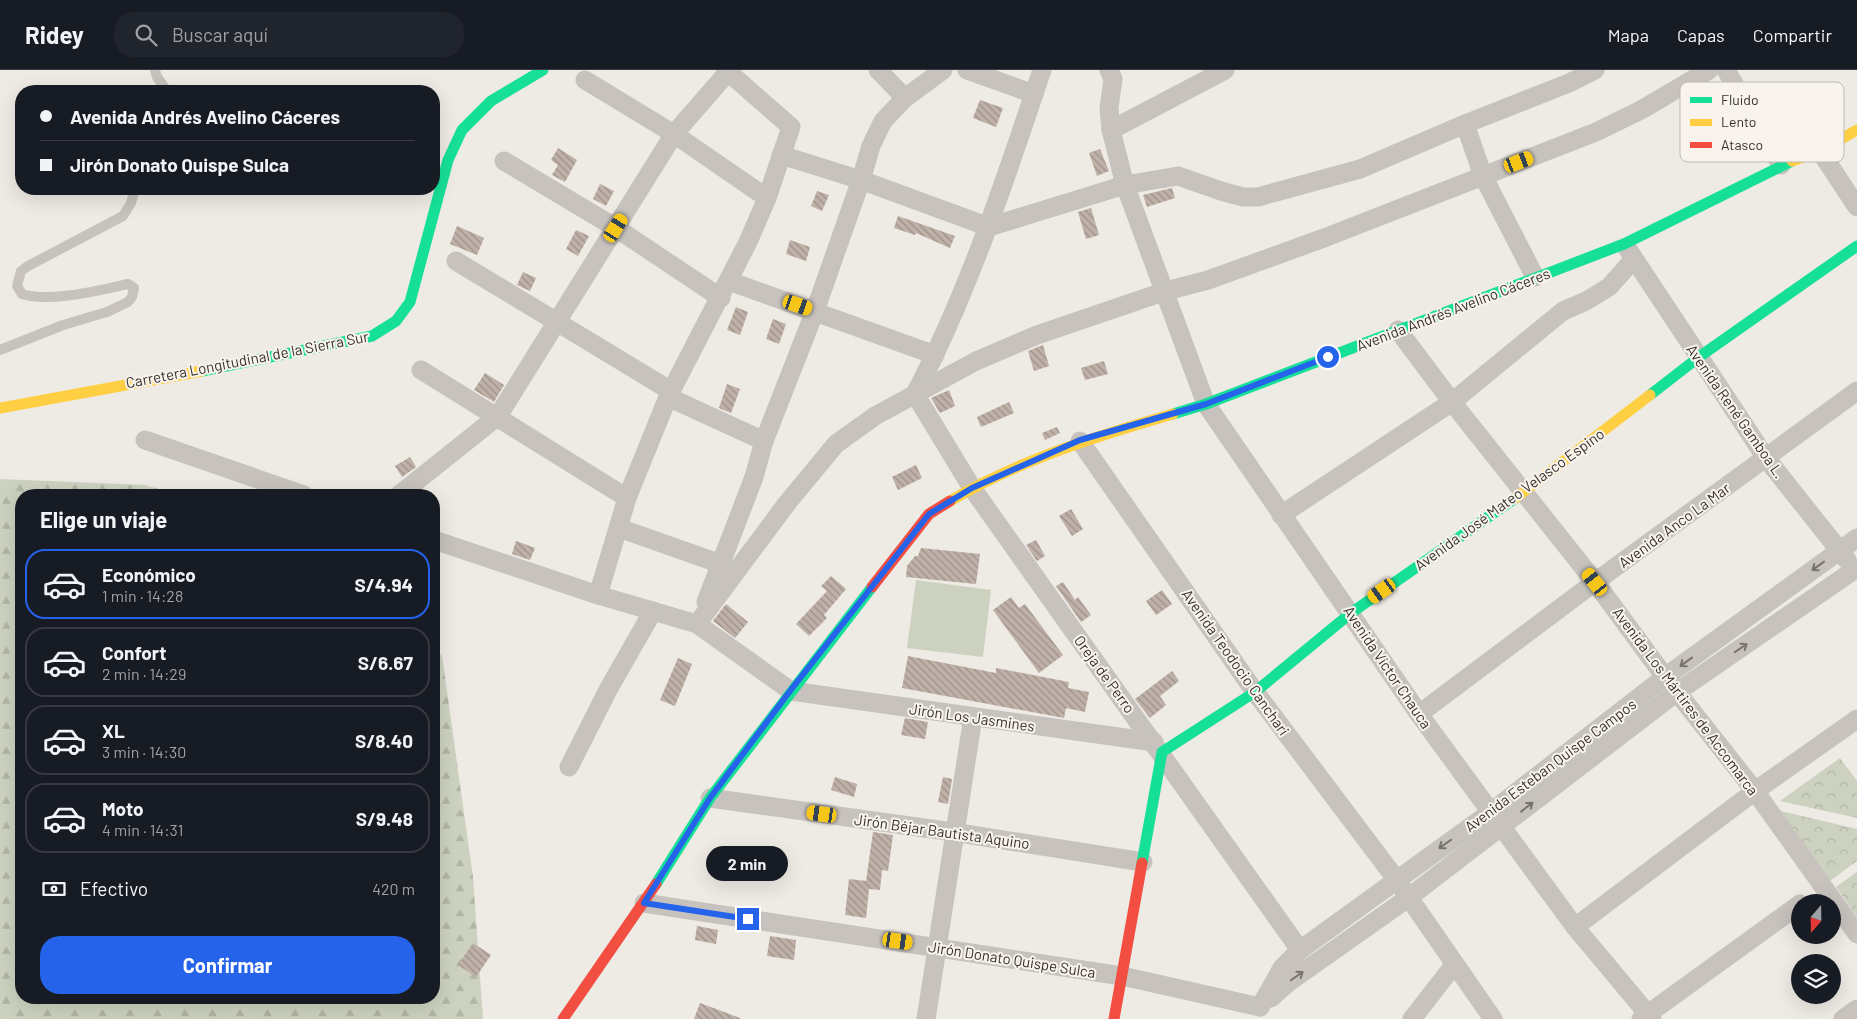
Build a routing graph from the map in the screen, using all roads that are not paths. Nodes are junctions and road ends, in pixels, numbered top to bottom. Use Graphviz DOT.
graph roads {
  1 [pos="155,70"];
  2 [pos="543,70"];
  3 [pos="878,70"];
  4 [pos="943,70"];
  5 [pos="967,70"];
  6 [pos="1042,70"];
  7 [pos="1225,70"];
  8 [pos="1596,70"];
  9 [pos="1709,70"];
  10 [pos="1726,70"];
  11 [pos="727,71"];
  12 [pos="1116,73"];
  13 [pos="585,80"];
  14 [pos="1689,82"];
  15 [pos="1733,82"];
  16 [pos="163,85"];
  17 [pos="1680,87"];
  18 [pos="1034,94"];
  19 [pos="905,98"];
  20 [pos="1466,124"];
  21 [pos="1112,130"];
  22 [pos="1857,130"];
  23 [pos="674,134"];
  24 [pos="1844,137"];
  25 [pos="781,155"];
  26 [pos="504,161"];
  27 [pos="1787,162"];
  28 [pos="1827,162"];
  29 [pos="1781,164"];
  30 [pos="1483,176"];
  31 [pos="861,180"];
  32 [pos="1125,185"];
  33 [pos="440,190"];
  34 [pos="133,195"];
  35 [pos="439,195"];
  36 [pos="767,198"];
  37 [pos="1857,207"];
  38 [pos="989,227"];
  39 [pos="616,228"];
  40 [pos="1857,246"];
  41 [pos="1629,251"];
  42 [pos="456,262"];
  43 [pos="1536,276"];
  44 [pos="729,281"];
  45 [pos="1166,291"];
  46 [pos="720,298"];
  47 [pos="816,310"];
  48 [pos="558,322"];
  49 [pos="1398,330"];
  50 [pos="0,350"];
  51 [pos="935,355"];
  52 [pos="1699,357"];
  53 [pos="421,370"];
  54 [pos="1857,391"];
  55 [pos="670,394"];
  56 [pos="915,394"];
  57 [pos="1452,402"];
  58 [pos="1206,404"];
  59 [pos="0,408"];
  60 [pos="498,416"];
  61 [pos="145,440"];
  62 [pos="1080,440"];
  63 [pos="764,441"];
  64 [pos="1766,458"];
  65 [pos="972,488"];
  66 [pos="287,489"];
  67 [pos="407,489"];
  68 [pos="1523,493"];
  69 [pos="627,498"];
  70 [pos="1282,514"];
  71 [pos="619,528"];
  72 [pos="1857,538"];
  73 [pos="440,542"];
  74 [pos="1839,551"];
  75 [pos="721,564"];
  76 [pos="1856,571"];
  77 [pos="1595,582"];
  78 [pos="598,595"];
  79 [pos="652,611"];
  80 [pos="1351,613"];
  81 [pos="697,624"];
  82 [pos="1671,685"];
  83 [pos="790,691"];
  84 [pos="1255,692"];
  85 [pos="1419,714"];
  86 [pos="972,718"];
  87 [pos="1857,719"];
  88 [pos="1158,747"];
  89 [pos="569,767"];
  90 [pos="1755,791"];
  91 [pos="710,798"];
  92 [pos="1497,819"];
  93 [pos="953,832"];
  94 [pos="1143,862"];
  95 [pos="1396,879"];
  96 [pos="1822,888"];
  97 [pos="1814,894"];
  98 [pos="1408,898"];
  99 [pos="644,903"];
  100 [pos="1791,910"];
  101 [pos="1575,927"];
  102 [pos="1857,934"];
  103 [pos="936,946"];
  104 [pos="1300,950"];
  105 [pos="1454,964"];
  106 [pos="1122,976"];
  107 [pos="1857,1008"];
  108 [pos="1259,1013"];
  109 [pos="1647,1017"];
  110 [pos="563,1019"];
  111 [pos="926,1019"];
  112 [pos="1114,1019"];
  113 [pos="1412,1019"];
  114 [pos="1493,1019"];
  115 [pos="1843,1019"];
  1 -- 16 [label="lane"];
  2 -- 33 [label="main road, Carretera Longitudinal de la Sierra Sur"];
  3 -- 19 [label="street"];
  4 -- 19 [label="street"];
  5 -- 18 [label="street"];
  6 -- 18 [label="street"];
  7 -- 21 [label="street"];
  8 -- 20 [label="street"];
  9 -- 14 [label="street"];
  10 -- 15 [label="street"];
  11 -- 23 [label="street"];
  11 -- 25 [label="street"];
  12 -- 21 [label="street, Avenida Víctor Chauca"];
  13 -- 23 [label="street"];
  17 -- 30 [label="street"];
  18 -- 38 [label="street"];
  19 -- 31 [label="street"];
  20 -- 30 [label="street"];
  20 -- 32 [label="street"];
  21 -- 32 [label="street, Avenida Víctor Chauca"];
  22 -- 24 [label="main road, Avenida Andrés Avelino Cáceres"];
  23 -- 36 [label="street"];
  23 -- 39 [label="street"];
  25 -- 31 [label="street"];
  25 -- 36 [label="street"];
  26 -- 39 [label="street"];
  27 -- 29 [label="main road, Avenida Andrés Avelino Cáceres"];
  28 -- 37 [label="street"];
  29 -- 41 [label="main road, Avenida Andrés Avelino Cáceres"];
  30 -- 43 [label="street"];
  30 -- 45 [label="street"];
  31 -- 38 [label="street"];
  31 -- 47 [label="street"];
  32 -- 38 [label="street"];
  32 -- 45 [label="street, Avenida Víctor Chauca"];
  34 -- 50 [label="lane"];
  35 -- 59 [label="main road, Carretera Longitudinal de la Sierra Sur"];
  36 -- 44 [label="street"];
  38 -- 51 [label="street"];
  39 -- 46 [label="street"];
  39 -- 48 [label="street"];
  40 -- 52 [label="main road, Avenida José Mateo Velasco Espino"];
  41 -- 43 [label="main road, Avenida Andrés Avelino Cáceres"];
  41 -- 52 [label="street, Avenida René Gamboa L."];
  41 -- 57 [label="street"];
  42 -- 48 [label="street"];
  43 -- 49 [label="main road, Avenida Andrés Avelino Cáceres"];
  44 -- 46 [label="street"];
  44 -- 47 [label="street"];
  45 -- 56 [label="street"];
  45 -- 58 [label="street, Avenida Víctor Chauca"];
  46 -- 55 [label="street"];
  47 -- 51 [label="street"];
  47 -- 63 [label="street"];
  48 -- 55 [label="street"];
  48 -- 60 [label="street"];
  49 -- 57 [label="street, Avenida Los Mártires de Accomarca"];
  49 -- 58 [label="main road, Avenida Andrés Avelino Cáceres"];
  51 -- 56 [label="street"];
  52 -- 64 [label="street, Avenida René Gamboa L."];
  52 -- 68 [label="main road, Avenida José Mateo Velasco Espino"];
  53 -- 60 [label="street"];
  54 -- 64 [label="street, Avenida Anco La Mar"];
  55 -- 63 [label="street"];
  55 -- 69 [label="street"];
  56 -- 65 [label="street, Oreja de Perro"];
  56 -- 81 [label="street"];
  57 -- 68 [label="street, Avenida Los Mártires de Accomarca"];
  57 -- 70 [label="street"];
  58 -- 62 [label="main road, Avenida Andrés Avelino Cáceres"];
  58 -- 70 [label="street, Avenida Víctor Chauca"];
  60 -- 67 [label="street"];
  60 -- 69 [label="street"];
  61 -- 66 [label="street"];
  62 -- 65 [label="main road, Avenida Andrés Avelino Cáceres"];
  62 -- 84 [label="street, Avenida Teodocio Canchari"];
  63 -- 75 [label="street"];
  64 -- 74 [label="street, Avenida René Gamboa L."];
  64 -- 77 [label="street, Avenida Anco La Mar"];
  65 -- 83 [label="main road, Avenida Andrés Avelino Cáceres"];
  65 -- 88 [label="street, Oreja de Perro"];
  68 -- 77 [label="street, Avenida Los Mártires de Accomarca"];
  68 -- 80 [label="main road, Avenida José Mateo Velasco Espino"];
  69 -- 71 [label="street"];
  70 -- 80 [label="street, Avenida Víctor Chauca"];
  71 -- 75 [label="street"];
  71 -- 78 [label="street"];
  72 -- 74 [label="street"];
  73 -- 78 [label="street"];
  74 -- 76 [label="street, Avenida René Gamboa L."];
  74 -- 82 [label="street, one-way"];
  75 -- 81 [label="street"];
  82 -- 76 [label="street, one-way"];
  77 -- 82 [label="street, Avenida Los Mártires de Accomarca"];
  77 -- 85 [label="street, Avenida Anco La Mar"];
  78 -- 79 [label="street"];
  79 -- 81 [label="street"];
  79 -- 89 [label="street"];
  80 -- 84 [label="main road, Avenida José Mateo Velasco Espino"];
  80 -- 85 [label="street, Avenida Víctor Chauca"];
  81 -- 83 [label="street"];
  82 -- 90 [label="street, Avenida Los Mártires de Accomarca"];
  82 -- 92 [label="street"];
  83 -- 86 [label="street, Jirón Los Jasmines"];
  83 -- 91 [label="main road, Avenida Andrés Avelino Cáceres"];
  84 -- 88 [label="main road, Avenida José Mateo Velasco Espino"];
  84 -- 95 [label="street, Avenida Teodocio Canchari"];
  85 -- 92 [label="street, Avenida Víctor Chauca"];
  86 -- 88 [label="street, Jirón Los Jasmines"];
  86 -- 93 [label="street"];
  87 -- 90 [label="street"];
  88 -- 94 [label="main road"];
  88 -- 104 [label="street, Oreja de Perro"];
  90 -- 96 [label="street, Avenida Los Mártires de Accomarca"];
  90 -- 101 [label="street"];
  91 -- 93 [label="street, Jirón Béjar Bautista Aquino"];
  91 -- 99 [label="main road, Avenida Andrés Avelino Cáceres"];
  92 -- 95 [label="street, Avenida Esteban Quispe Campos, one-way"];
  92 -- 98 [label="street"];
  92 -- 101 [label="street, Avenida Víctor Chauca"];
  93 -- 94 [label="street, Jirón Béjar Bautista Aquino"];
  93 -- 103 [label="street"];
  94 -- 106 [label="main road"];
  95 -- 98 [label="street, Avenida Teodocio Canchari"];
  95 -- 104 [label="street, Avenida Esteban Quispe Campos"];
  96 -- 97 [label="street"];
  96 -- 102 [label="street, Avenida Los Mártires de Accomarca"];
  98 -- 105 [label="street, Avenida Teodocio Canchari"];
  108 -- 98 [label="street, one-way"];
  99 -- 103 [label="street, Jirón Donato Quispe Sulca"];
  99 -- 110 [label="main road, Avenida Andrés Avelino Cáceres"];
  100 -- 109 [label="street"];
  101 -- 109 [label="street, Avenida Víctor Chauca"];
  103 -- 106 [label="street, Jirón Donato Quispe Sulca"];
  103 -- 111 [label="street"];
  104 -- 108 [label="street, Avenida Esteban Quispe Campos"];
  105 -- 113 [label="street"];
  105 -- 114 [label="street, Avenida Teodocio Canchari"];
  106 -- 108 [label="street, Jirón Donato Quispe Sulca"];
  106 -- 112 [label="main road"];
  107 -- 115 [label="street"];
}
